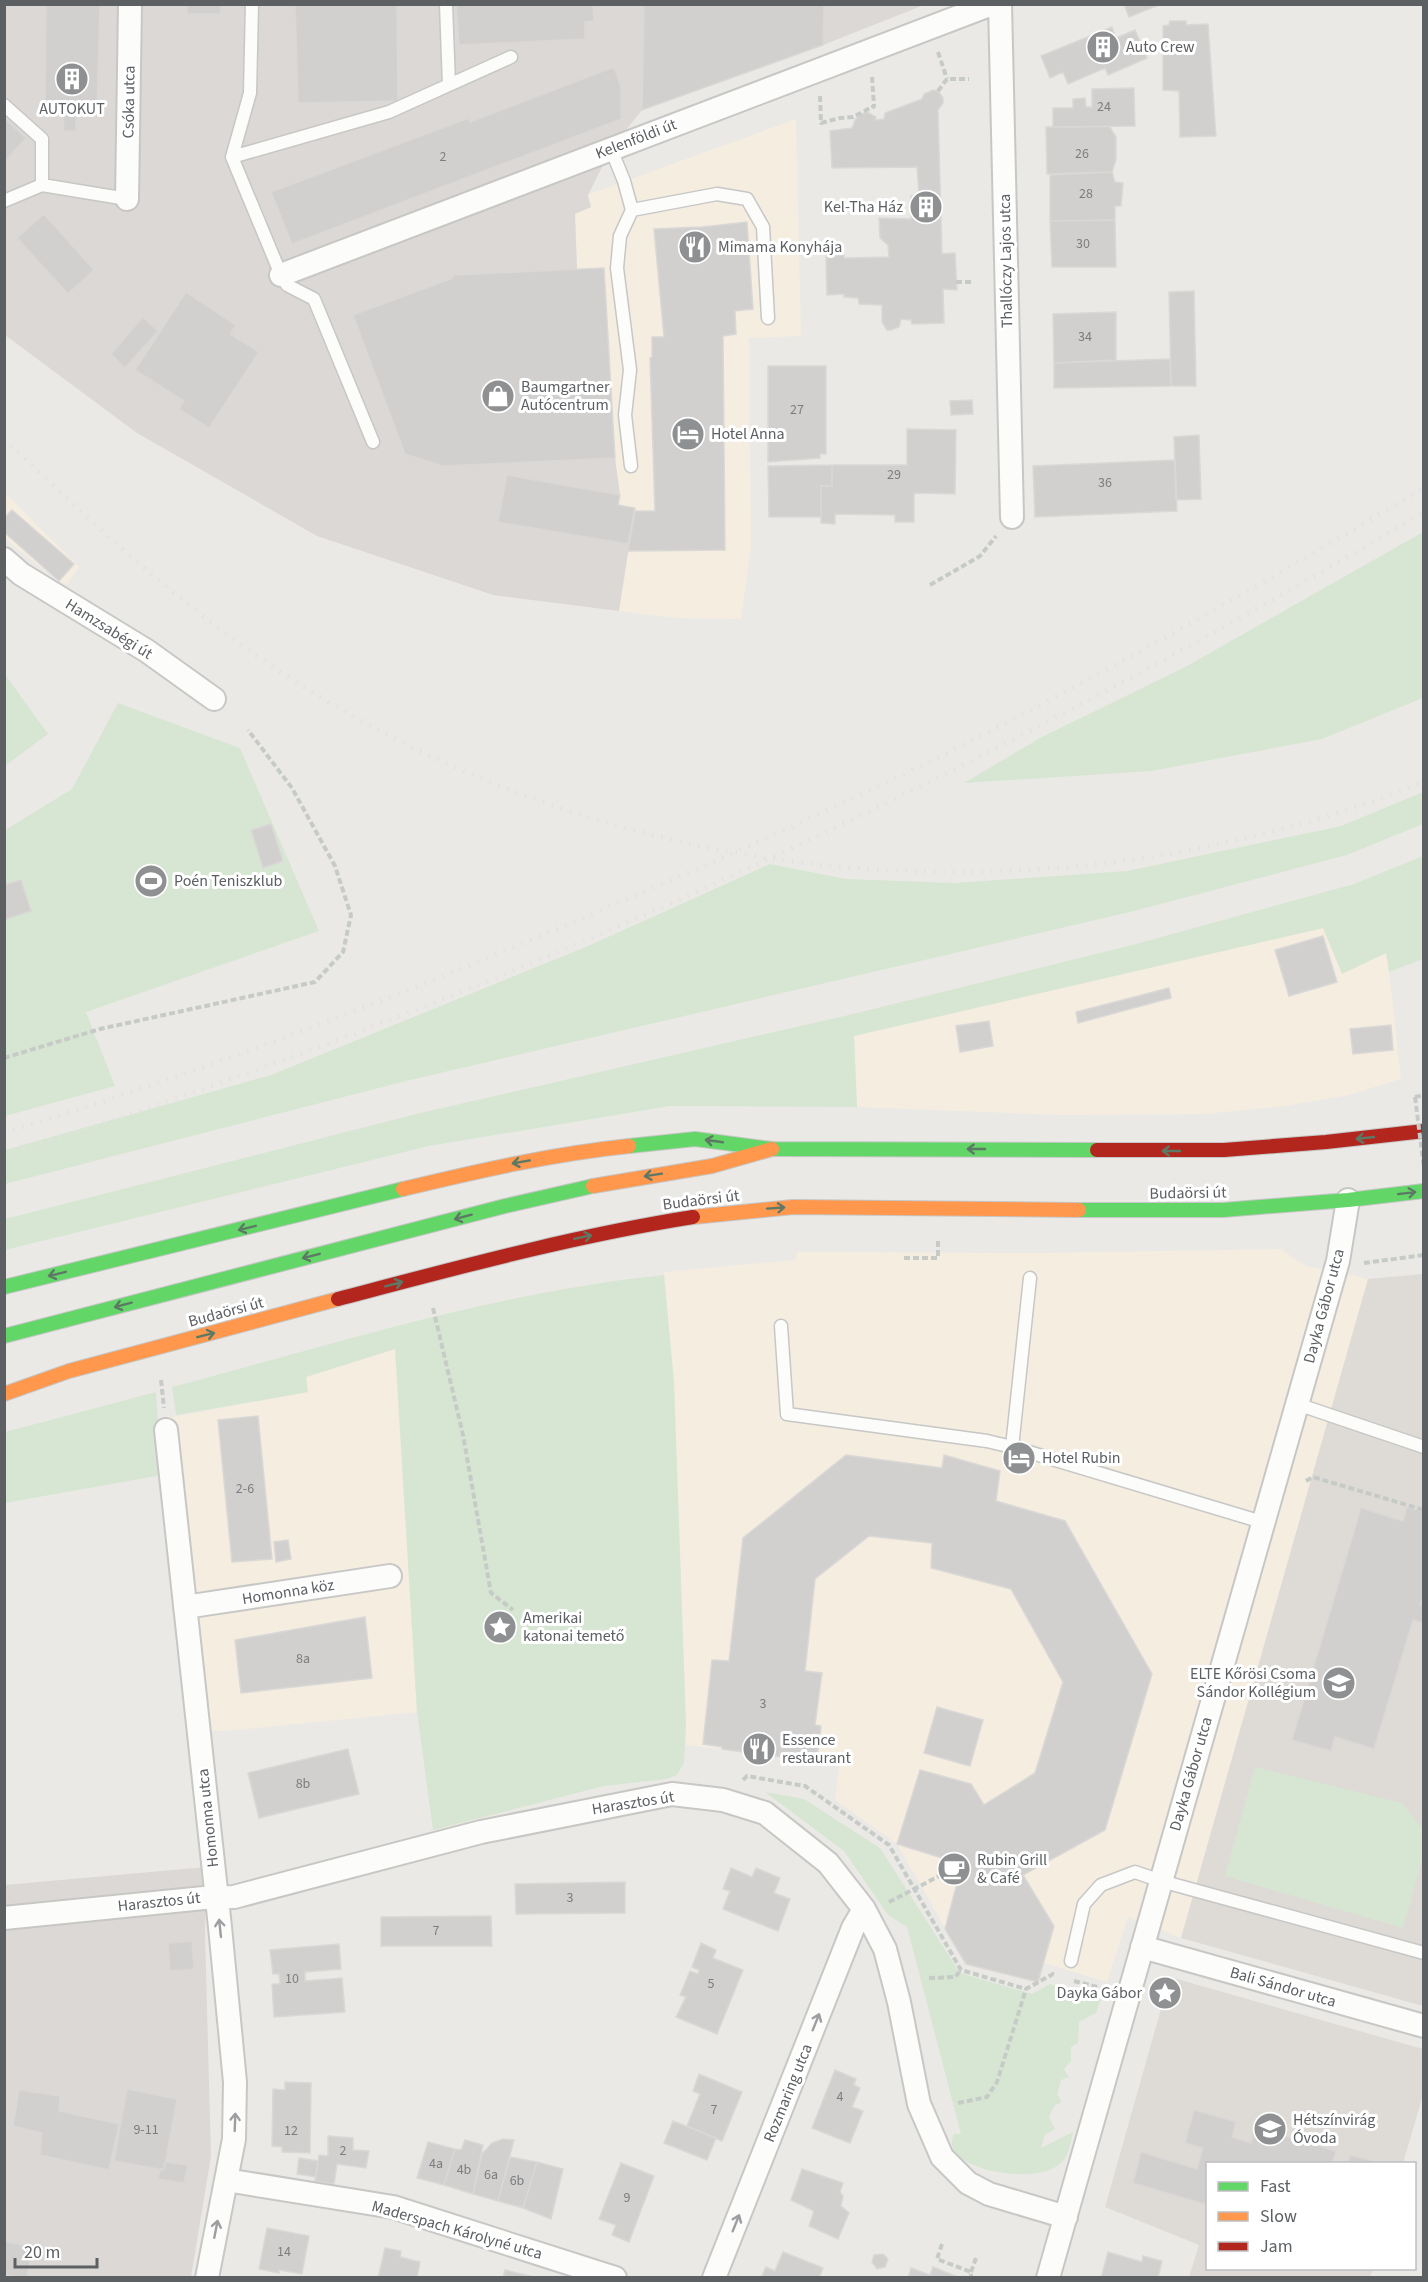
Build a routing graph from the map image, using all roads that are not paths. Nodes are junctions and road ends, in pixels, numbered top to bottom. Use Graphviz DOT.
graph roads {
  1 [pos="130,4"];
  2 [pos="252,4"];
  3 [pos="446,4"];
  4 [pos="992,4"];
  5 [pos="1000,4"];
  6 [pos="512,57"];
  7 [pos="450,85"];
  8 [pos="4,105"];
  9 [pos="611,149"];
  10 [pos="232,157"];
  11 [pos="42,185"];
  12 [pos="127,199"];
  13 [pos="4,201"];
  14 [pos="632,210"];
  15 [pos="281,275"];
  16 [pos="768,318"];
  17 [pos="373,442"];
  18 [pos="631,466"];
  19 [pos="1012,517"];
  20 [pos="4,559"];
  21 [pos="214,699"];
  22 [pos="1424,1131"];
  23 [pos="772,1149"];
  24 [pos="1424,1191"];
  25 [pos="1348,1200"];
  26 [pos="1030,1278"];
  27 [pos="4,1287"];
  28 [pos="781,1326"];
  29 [pos="4,1336"];
  30 [pos="69,1371"];
  31 [pos="4,1385"];
  32 [pos="4,1394"];
  33 [pos="1297,1404"];
  34 [pos="166,1430"];
  35 [pos="1012,1447"];
  36 [pos="1424,1447"];
  37 [pos="1262,1522"];
  38 [pos="390,1576"];
  39 [pos="185,1607"];
  40 [pos="1161,1881"];
  41 [pos="217,1897"];
  42 [pos="864,1909"];
  43 [pos="4,1918"];
  44 [pos="1142,1947"];
  45 [pos="1423,1950"];
  46 [pos="1071,1961"];
  47 [pos="1424,2026"];
  48 [pos="226,2180"];
  49 [pos="1066,2217"];
  50 [pos="207,2277"];
  51 [pos="615,2277"];
  52 [pos="714,2277"];
  53 [pos="1048,2277"];
  1 -- 12 [label="street, Csóka utca"];
  2 -- 10 [label="lane"];
  3 -- 7 [label="lane"];
  4 -- 9 [label="street, Kelenföldi út"];
  5 -- 19 [label="street, Thallóczy Lajos utca"];
  6 -- 7 [label="lane"];
  7 -- 10 [label="lane"];
  8 -- 11 [label="lane"];
  9 -- 14 [label="lane"];
  9 -- 15 [label="street, Kelenföldi út"];
  10 -- 15 [label="lane"];
  11 -- 12 [label="lane"];
  11 -- 13 [label="lane"];
  14 -- 16 [label="lane"];
  14 -- 18 [label="lane"];
  15 -- 17 [label="lane"];
  20 -- 21 [label="street, Hamzsabégi út"];
  22 -- 23 [label="main road, Budaörsi út, one-way"];
  23 -- 27 [label="main road, Budaörsi út, one-way"];
  23 -- 29 [label="main road, Budaörsi út, one-way"];
  25 -- 24 [label="main road, Budaörsi út, one-way"];
  30 -- 25 [label="main road, Budaörsi út, one-way"];
  25 -- 33 [label="street, Dayka Gábor utca"];
  26 -- 35 [label="lane"];
  28 -- 35 [label="lane"];
  30 -- 31 [label="main road"];
  30 -- 32 [label="main road, Budaörsi út"];
  33 -- 36 [label="lane"];
  33 -- 37 [label="street, Dayka Gábor utca"];
  34 -- 39 [label="street, Homonna utca"];
  35 -- 37 [label="lane"];
  37 -- 40 [label="street, Dayka Gábor utca"];
  38 -- 39 [label="street, Homonna köz"];
  39 -- 41 [label="street, Homonna utca"];
  40 -- 44 [label="street, Dayka Gábor utca"];
  40 -- 45 [label="lane"];
  40 -- 46 [label="lane"];
  41 -- 42 [label="street, Harasztos út"];
  41 -- 43 [label="street, Harasztos út"];
  48 -- 41 [label="street, Homonna utca, one-way"];
  42 -- 49 [label="street, Harasztos út"];
  52 -- 42 [label="street, Rozmaring utca, one-way"];
  44 -- 47 [label="street, Bali Sándor utca"];
  44 -- 49 [label="street, Dayka Gábor utca"];
  50 -- 48 [label="street, Homonna utca, one-way"];
  48 -- 51 [label="street, Maderspach Károlyné utca"];
  49 -- 53 [label="street, Dayka Gábor utca"];
}
